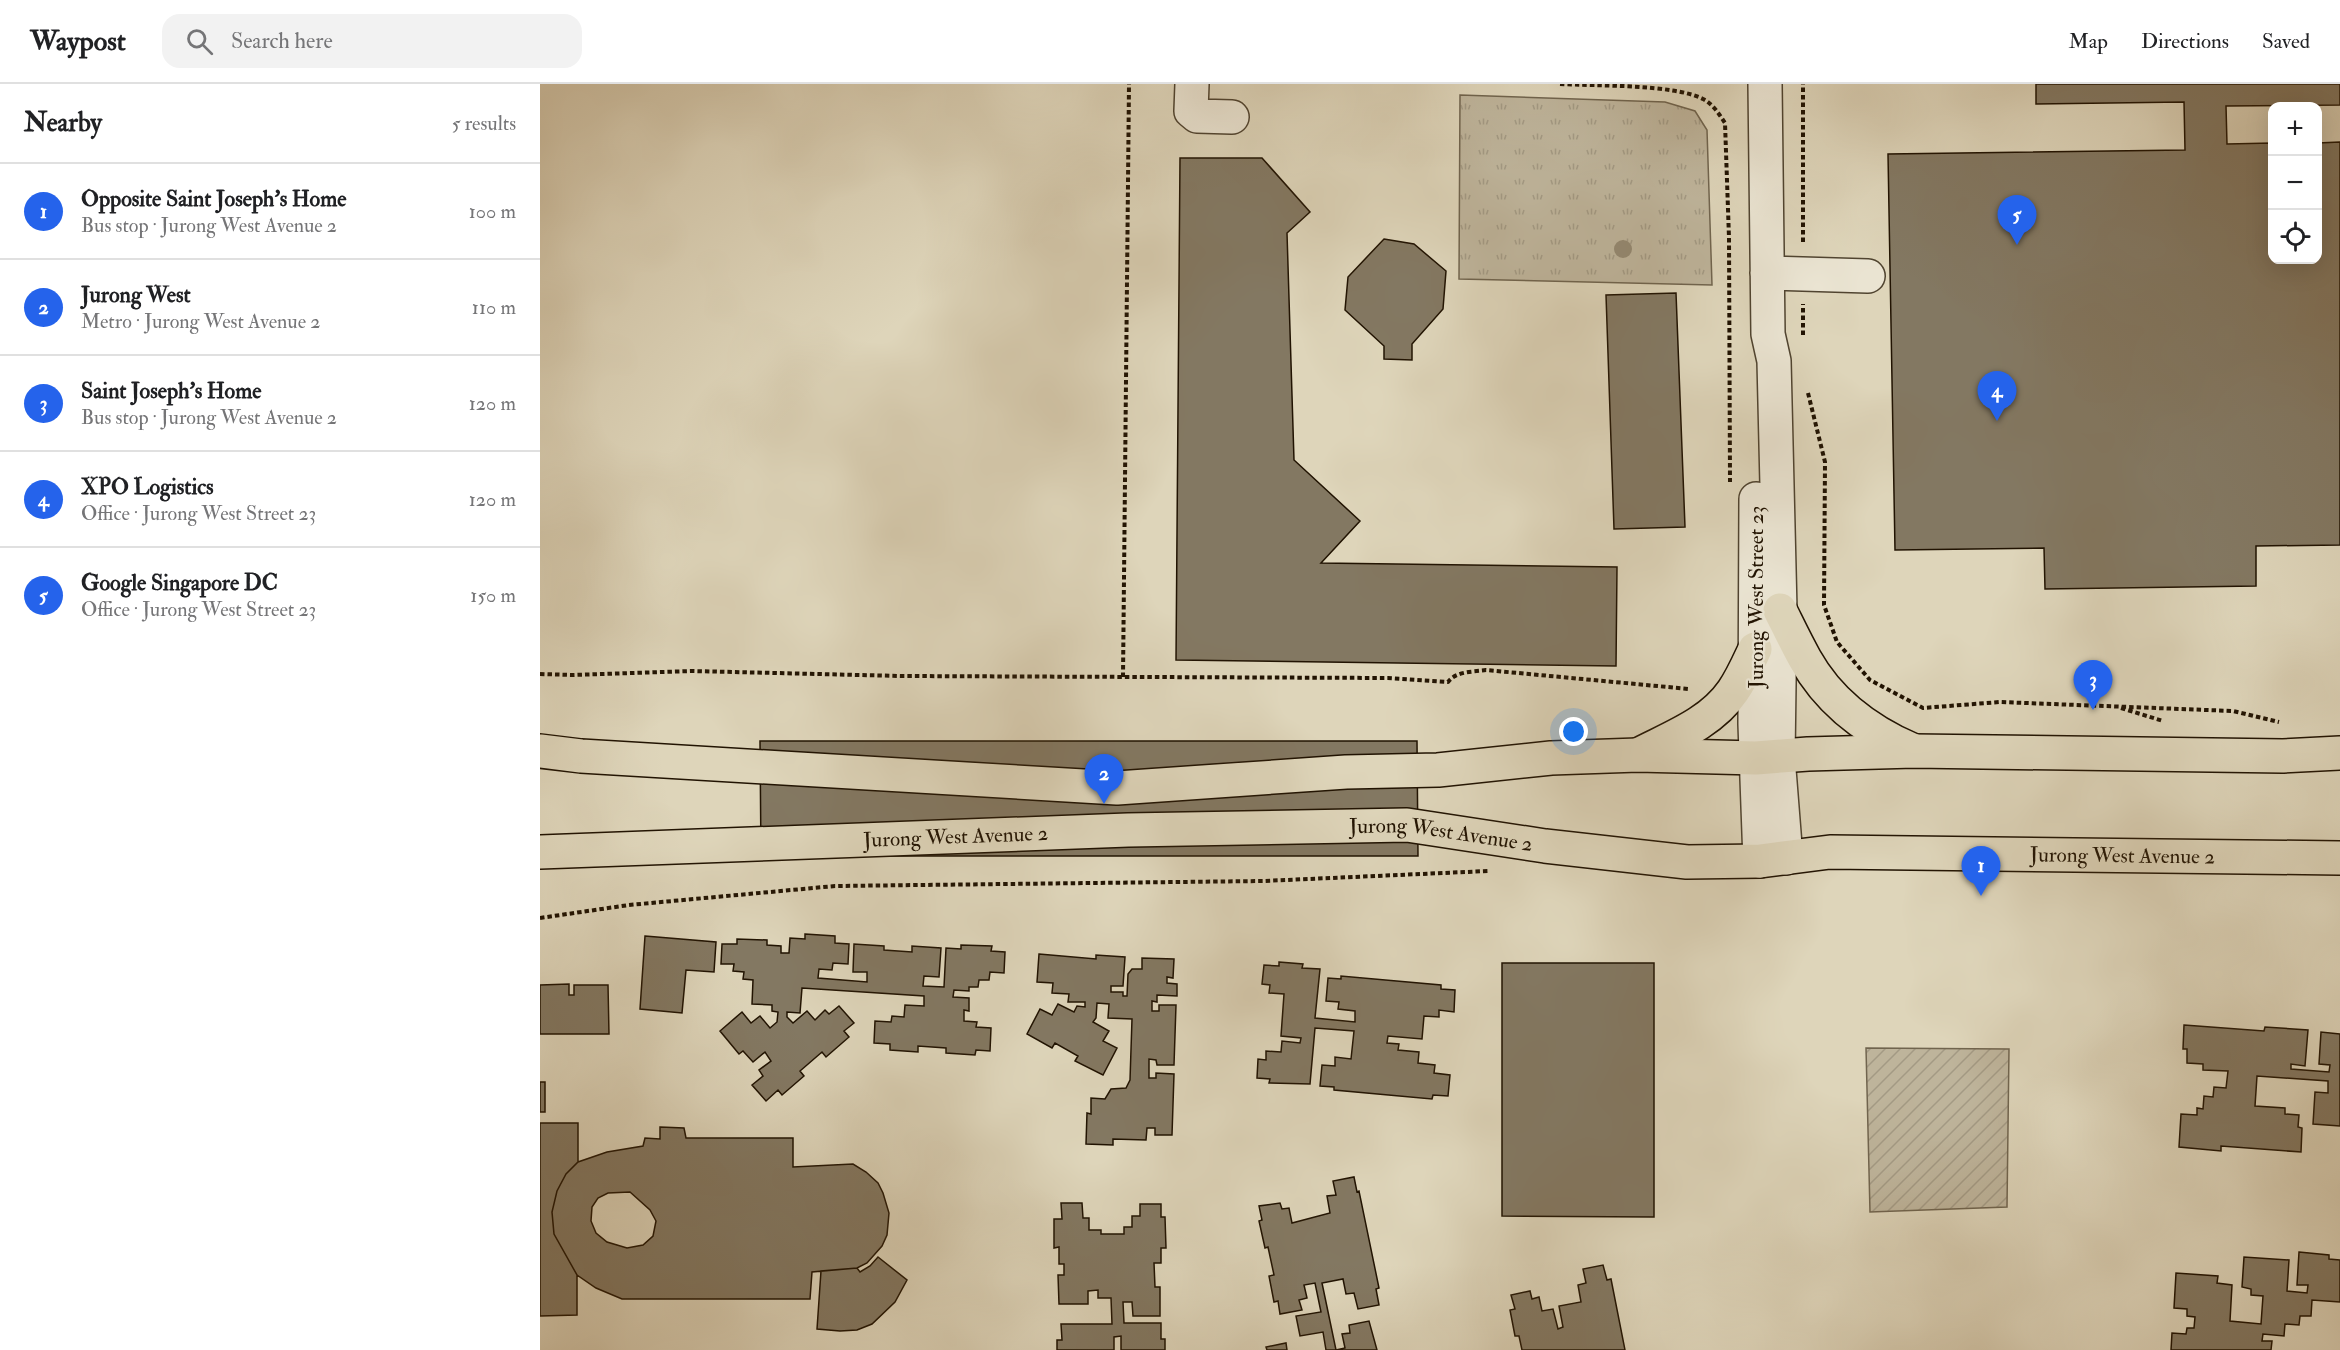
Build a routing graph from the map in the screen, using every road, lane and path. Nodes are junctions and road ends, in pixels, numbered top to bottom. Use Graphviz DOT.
graph roads {
  1 [pos="1129,84"];
  2 [pos="1192,84"];
  3 [pos="1560,84"];
  4 [pos="1764,84"];
  5 [pos="1803,84"];
  6 [pos="1232,117"];
  7 [pos="1767,273"];
  8 [pos="1803,274"];
  9 [pos="1868,276"];
  10 [pos="1768,334"];
  11 [pos="1803,345"];
  12 [pos="1808,392"];
  13 [pos="1730,491"];
  14 [pos="1780,610"];
  15 [pos="1755,649"];
  16 [pos="540,674"];
  17 [pos="1123,677"];
  18 [pos="1692,690"];
  19 [pos="2286,724"];
  20 [pos="540,751"];
  21 [pos="1914,751"];
  22 [pos="2340,753"];
  23 [pos="1638,755"];
  24 [pos="1767,757"];
  25 [pos="540,852"];
  26 [pos="2340,858"];
  27 [pos="1773,859"];
  28 [pos="1493,871"];
  29 [pos="540,918"];
  1 -- 17 [label="path"];
  2 -- 6 [label="street"];
  3 -- 13 [label="path"];
  4 -- 7 [label="street, Jurong West Street 23"];
  5 -- 8 [label="path"];
  7 -- 8 [label="street"];
  7 -- 10 [label="street, Jurong West Street 23"];
  8 -- 9 [label="street"];
  8 -- 11 [label="path"];
  10 -- 14 [label="street, Jurong West Street 23"];
  10 -- 15 [label="street, Jurong West Street 23"];
  12 -- 19 [label="path"];
  14 -- 21 [label="main road"];
  14 -- 24 [label="street, Jurong West Street 23"];
  15 -- 23 [label="main road"];
  15 -- 24 [label="street, Jurong West Street 23"];
  16 -- 17 [label="path"];
  17 -- 18 [label="path"];
  20 -- 23 [label="main road"];
  21 -- 22 [label="main road"];
  21 -- 24 [label="main road"];
  23 -- 24 [label="main road"];
  24 -- 27 [label="street, Jurong West Street 23"];
  25 -- 27 [label="main road, Jurong West Avenue 2"];
  26 -- 27 [label="main road, Jurong West Avenue 2"];
  28 -- 29 [label="path"];
}
